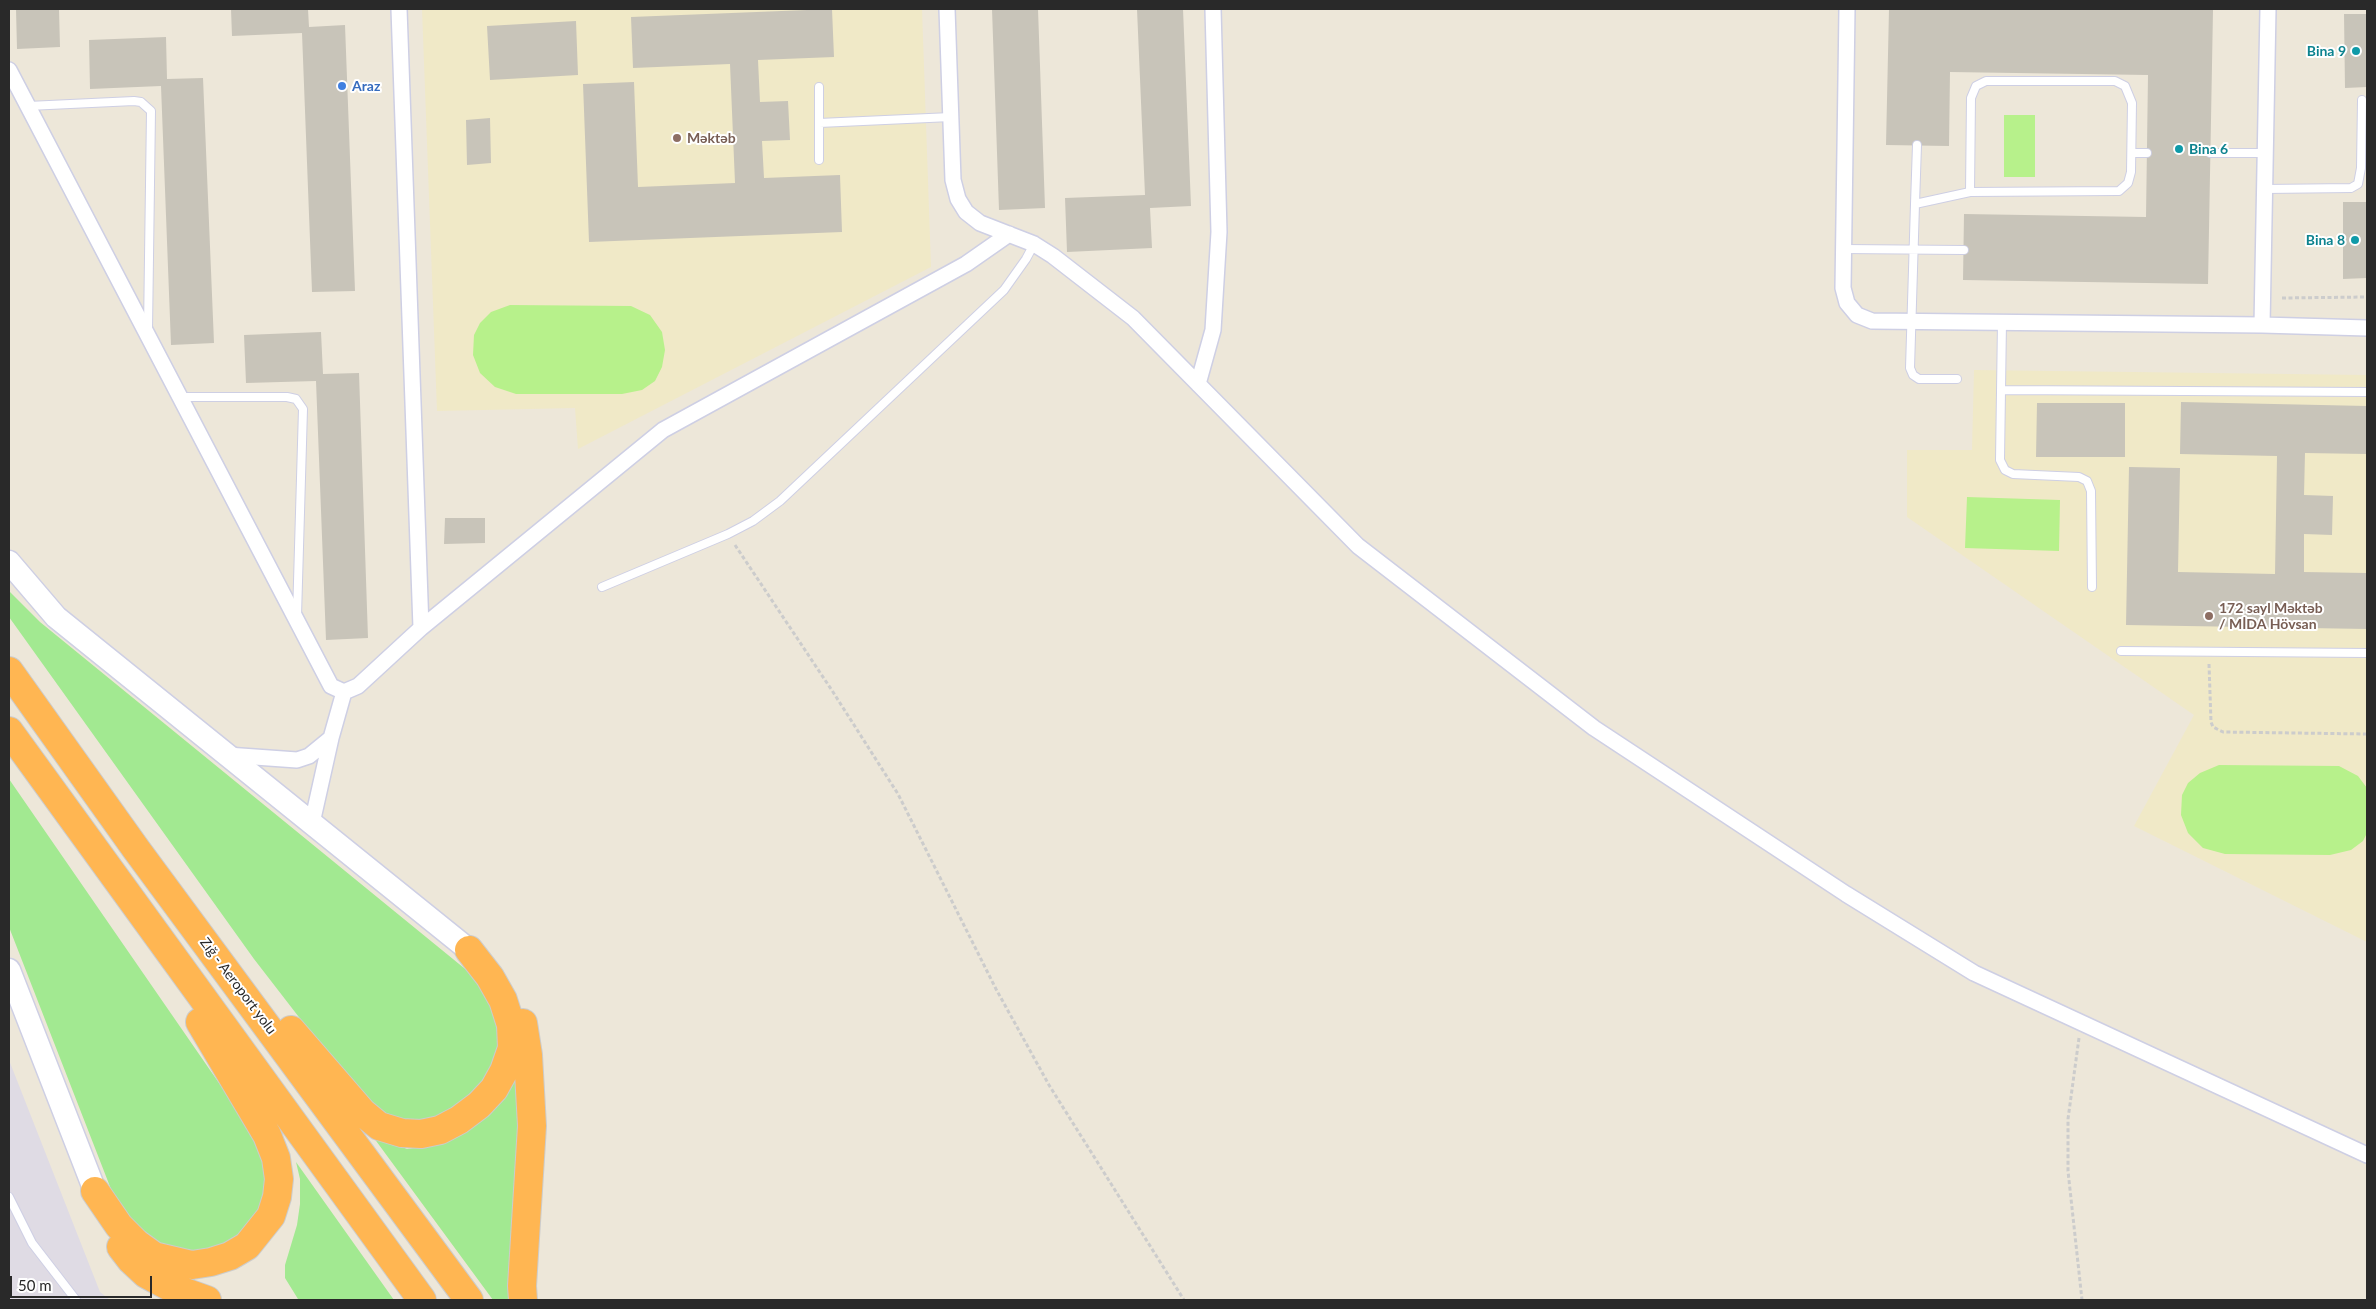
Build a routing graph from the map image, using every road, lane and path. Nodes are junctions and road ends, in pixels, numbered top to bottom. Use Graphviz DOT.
graph roads {
  1 [pos="398,9"];
  2 [pos="947,9"];
  3 [pos="1213,9"];
  4 [pos="1847,9"];
  5 [pos="2268,9"];
  6 [pos="9,70"];
  7 [pos="819,87"];
  8 [pos="2362,100"];
  9 [pos="28,106"];
  10 [pos="951,117"];
  11 [pos="819,123"];
  12 [pos="1917,145"];
  13 [pos="2132,153"];
  14 [pos="2147,153"];
  15 [pos="2210,153"];
  16 [pos="2266,153"];
  17 [pos="819,160"];
  18 [pos="2265,189"];
  19 [pos="1970,192"];
  20 [pos="1915,204"];
  21 [pos="1009,234"];
  22 [pos="1034,244"];
  23 [pos="1843,249"];
  24 [pos="1913,249"];
  25 [pos="1964,250"];
  26 [pos="2367,297"];
  27 [pos="2282,298"];
  28 [pos="1911,321"];
  29 [pos="2002,322"];
  30 [pos="2262,325"];
  31 [pos="2367,328"];
  32 [pos="148,337"];
  33 [pos="1957,379"];
  34 [pos="1198,384"];
  35 [pos="2001,390"];
  36 [pos="2367,392"];
  37 [pos="180,397"];
  38 [pos="728,534"];
  39 [pos="9,562"];
  40 [pos="2092,586"];
  41 [pos="602,587"];
  42 [pos="297,622"];
  43 [pos="421,628"];
  44 [pos="2121,651"];
  45 [pos="2209,651"];
  46 [pos="2367,653"];
  47 [pos="9,671"];
  48 [pos="344,692"];
  49 [pos="9,731"];
  50 [pos="2367,734"];
  51 [pos="331,738"];
  52 [pos="227,755"];
  53 [pos="312,823"];
  54 [pos="136,849"];
  55 [pos="107,866"];
  56 [pos="470,950"];
  57 [pos="9,970"];
  58 [pos="2082,1023"];
  59 [pos="2367,1155"];
  60 [pos="95,1191"];
  61 [pos="9,1197"];
  62 [pos="76,1300"];
  63 [pos="207,1300"];
  64 [pos="422,1300"];
  65 [pos="468,1300"];
  66 [pos="523,1300"];
  67 [pos="1184,1300"];
  68 [pos="2082,1300"];
  1 -- 43 [label="street"];
  2 -- 10 [label="street"];
  3 -- 34 [label="street"];
  4 -- 23 [label="street"];
  5 -- 16 [label="street"];
  6 -- 9 [label="street"];
  7 -- 11 [label="lane"];
  8 -- 18 [label="lane"];
  9 -- 32 [label="street"];
  9 -- 32 [label="lane"];
  10 -- 11 [label="lane"];
  10 -- 21 [label="street"];
  11 -- 17 [label="lane"];
  12 -- 20 [label="lane"];
  13 -- 14 [label="lane"];
  13 -- 19 [label="lane"];
  13 -- 19 [label="lane"];
  15 -- 16 [label="lane"];
  16 -- 18 [label="street"];
  18 -- 30 [label="street"];
  19 -- 20 [label="lane"];
  20 -- 24 [label="lane"];
  21 -- 22 [label="street"];
  21 -- 43 [label="street"];
  22 -- 34 [label="street"];
  22 -- 38 [label="lane"];
  23 -- 24 [label="lane"];
  23 -- 28 [label="street"];
  24 -- 25 [label="lane"];
  24 -- 28 [label="lane"];
  26 -- 27 [label="path"];
  28 -- 29 [label="street"];
  28 -- 33 [label="lane"];
  29 -- 30 [label="street"];
  29 -- 35 [label="lane"];
  30 -- 31 [label="street"];
  32 -- 37 [label="street"];
  34 -- 58 [label="street"];
  35 -- 36 [label="lane"];
  35 -- 40 [label="lane"];
  37 -- 42 [label="street"];
  37 -- 42 [label="lane"];
  38 -- 41 [label="lane"];
  38 -- 67 [label="path"];
  39 -- 52 [label="street"];
  42 -- 48 [label="street"];
  43 -- 48 [label="street"];
  44 -- 45 [label="lane"];
  45 -- 46 [label="lane"];
  45 -- 50 [label="path"];
  47 -- 54 [label="highway, Zığ - Aeroport yolu"];
  48 -- 51 [label="street"];
  49 -- 55 [label="highway"];
  51 -- 52 [label="street"];
  51 -- 53 [label="street"];
  52 -- 53 [label="street"];
  53 -- 56 [label="street"];
  54 -- 56 [label="highway"];
  54 -- 65 [label="highway, Zığ - Aeroport yolu"];
  55 -- 60 [label="highway"];
  55 -- 64 [label="highway"];
  56 -- 66 [label="highway"];
  57 -- 60 [label="street"];
  58 -- 59 [label="street"];
  58 -- 68 [label="path"];
  60 -- 63 [label="highway"];
  61 -- 62 [label="lane"];
}
